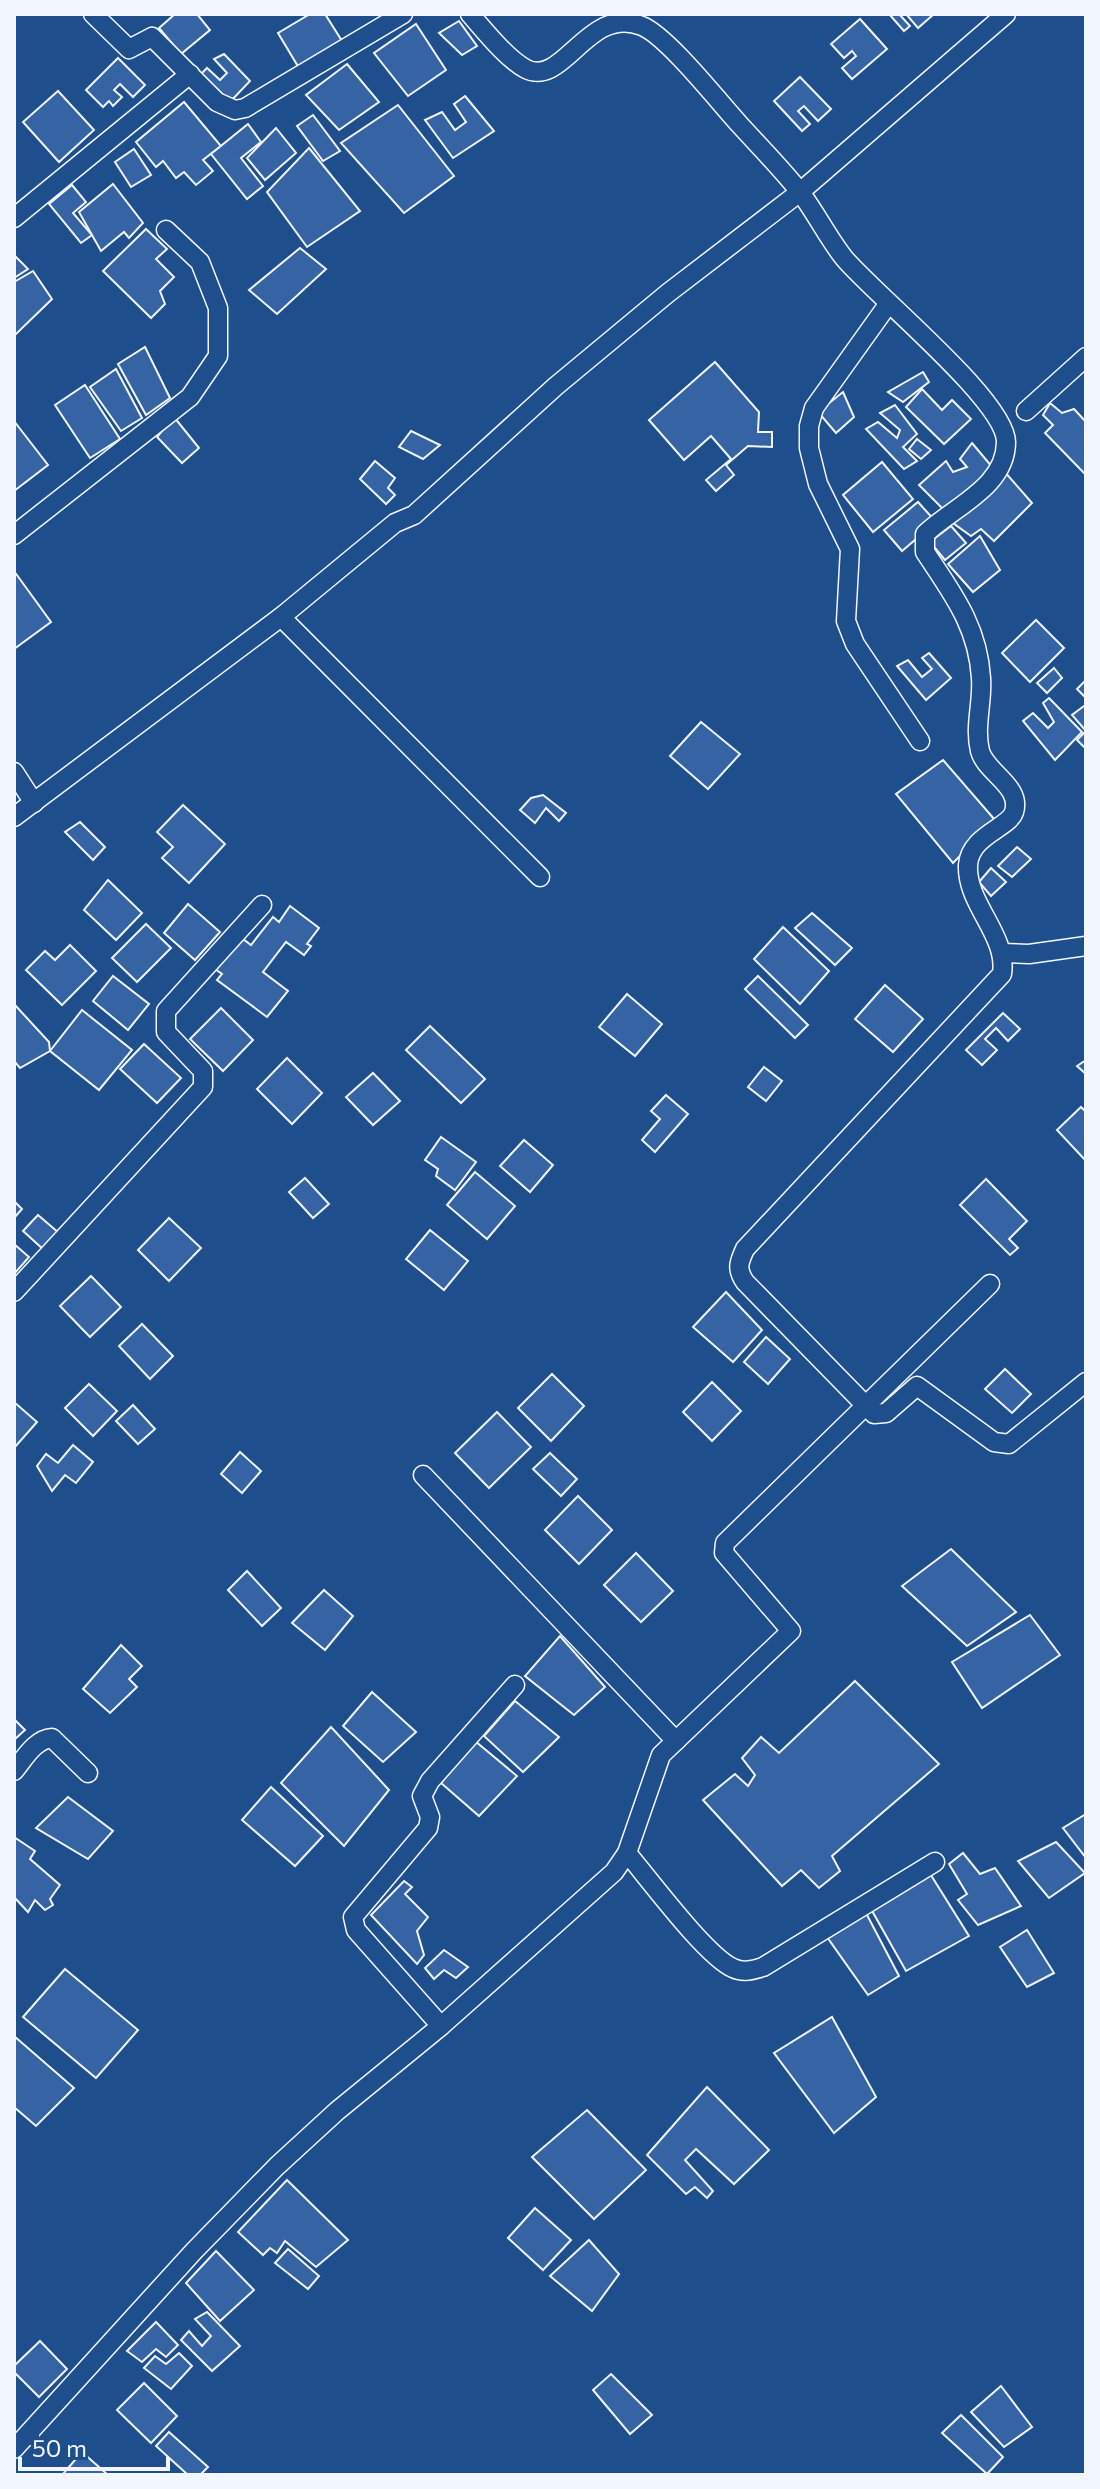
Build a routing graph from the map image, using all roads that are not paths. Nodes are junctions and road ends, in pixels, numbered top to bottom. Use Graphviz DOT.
graph roads {
  1 [pos="93,14"];
  2 [pos="403,14"];
  3 [pos="470,14"];
  4 [pos="1006,14"];
  5 [pos="190,74"];
  6 [pos="800,192"];
  7 [pos="14,218"];
  8 [pos="166,230"];
  9 [pos="889,303"];
  10 [pos="1086,357"];
  11 [pos="1026,411"];
  12 [pos="14,535"];
  13 [pos="281,617"];
  14 [pos="920,741"];
  15 [pos="14,772"];
  16 [pos="34,803"];
  17 [pos="14,817"];
  18 [pos="540,877"];
  19 [pos="262,905"];
  20 [pos="1086,946"];
  21 [pos="1002,953"];
  22 [pos="990,1284"];
  23 [pos="14,1292"];
  24 [pos="1086,1382"];
  25 [pos="864,1407"];
  26 [pos="423,1475"];
  27 [pos="515,1685"];
  28 [pos="676,1741"];
  29 [pos="14,1771"];
  30 [pos="88,1773"];
  31 [pos="627,1853"];
  32 [pos="935,1862"];
  33 [pos="441,2026"];
  34 [pos="14,2449"];
  1 -- 5 [label="street"];
  2 -- 5 [label="street"];
  3 -- 6 [label="street"];
  4 -- 6 [label="street"];
  5 -- 7 [label="street"];
  6 -- 9 [label="street"];
  6 -- 13 [label="street"];
  8 -- 12 [label="street"];
  9 -- 14 [label="street"];
  9 -- 21 [label="street"];
  10 -- 11 [label="street"];
  13 -- 16 [label="street"];
  13 -- 18 [label="street"];
  15 -- 16 [label="street"];
  16 -- 17 [label="street"];
  19 -- 23 [label="street"];
  20 -- 21 [label="street"];
  21 -- 25 [label="street"];
  22 -- 25 [label="street"];
  24 -- 25 [label="street"];
  25 -- 28 [label="street"];
  26 -- 28 [label="street"];
  27 -- 33 [label="street"];
  28 -- 31 [label="street"];
  29 -- 30 [label="street"];
  31 -- 32 [label="street"];
  31 -- 33 [label="street"];
  33 -- 34 [label="street"];
}
